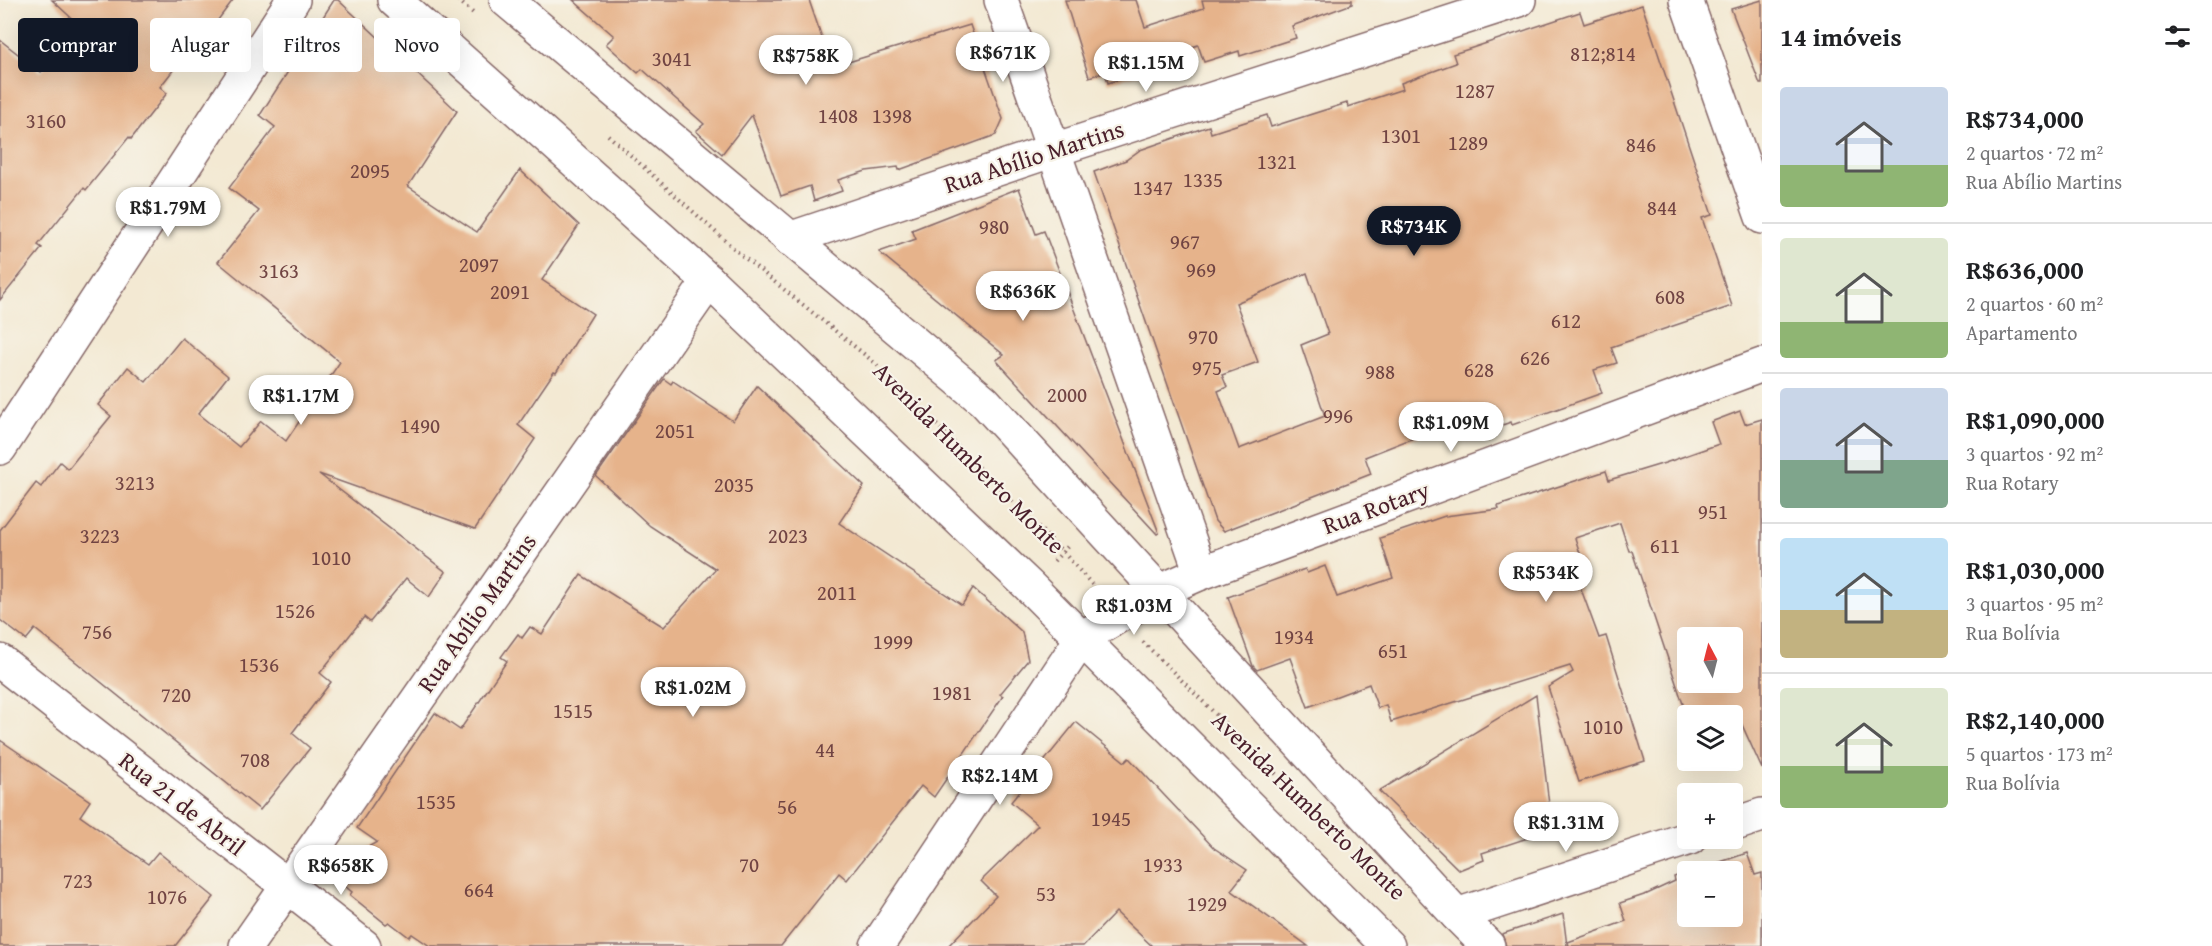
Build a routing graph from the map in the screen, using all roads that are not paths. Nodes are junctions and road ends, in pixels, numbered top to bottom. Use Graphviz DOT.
graph roads {
  1 [pos="293,0"];
  2 [pos="394,0"];
  3 [pos="506,0"];
  4 [pos="1001,0"];
  5 [pos="1520,0"];
  6 [pos="1686,0"];
  7 [pos="1054,150"];
  8 [pos="1762,217"];
  9 [pos="789,239"];
  10 [pos="709,281"];
  11 [pos="1762,365"];
  12 [pos="0,448"];
  13 [pos="1201,573"];
  14 [pos="1160,591"];
  15 [pos="1082,638"];
  16 [pos="0,661"];
  17 [pos="1762,815"];
  18 [pos="1743,821"];
  19 [pos="1677,842"];
  20 [pos="287,887"];
  21 [pos="1457,915"];
  22 [pos="246,946"];
  23 [pos="364,946"];
  24 [pos="877,946"];
  25 [pos="1389,946"];
  26 [pos="1488,946"];
  1 -- 12 [label="street"];
  2 -- 10 [label="street, Avenida Humberto Monte"];
  3 -- 9 [label="street, Avenida Humberto Monte"];
  4 -- 7 [label="street"];
  5 -- 7 [label="street, Rua Abílio Martins"];
  6 -- 8 [label="street"];
  7 -- 9 [label="street, Rua Abílio Martins"];
  7 -- 13 [label="street"];
  9 -- 14 [label="street, Avenida Humberto Monte"];
  10 -- 15 [label="street, Avenida Humberto Monte"];
  10 -- 20 [label="street, Rua Abílio Martins"];
  11 -- 13 [label="street, Rua Rotary"];
  13 -- 14 [label="street, Rua Rotary"];
  14 -- 15 [label="street, Rua Rotary"];
  14 -- 21 [label="street, Avenida Humberto Monte"];
  15 -- 24 [label="street"];
  15 -- 25 [label="street, Avenida Humberto Monte"];
  16 -- 20 [label="street, Rua 21 de Abril"];
  17 -- 18 [label="street"];
  19 -- 21 [label="street"];
  20 -- 22 [label="street, Rua Abílio Martins"];
  20 -- 23 [label="street, Rua 21 de Abril"];
  21 -- 26 [label="street, Avenida Humberto Monte"];
}
